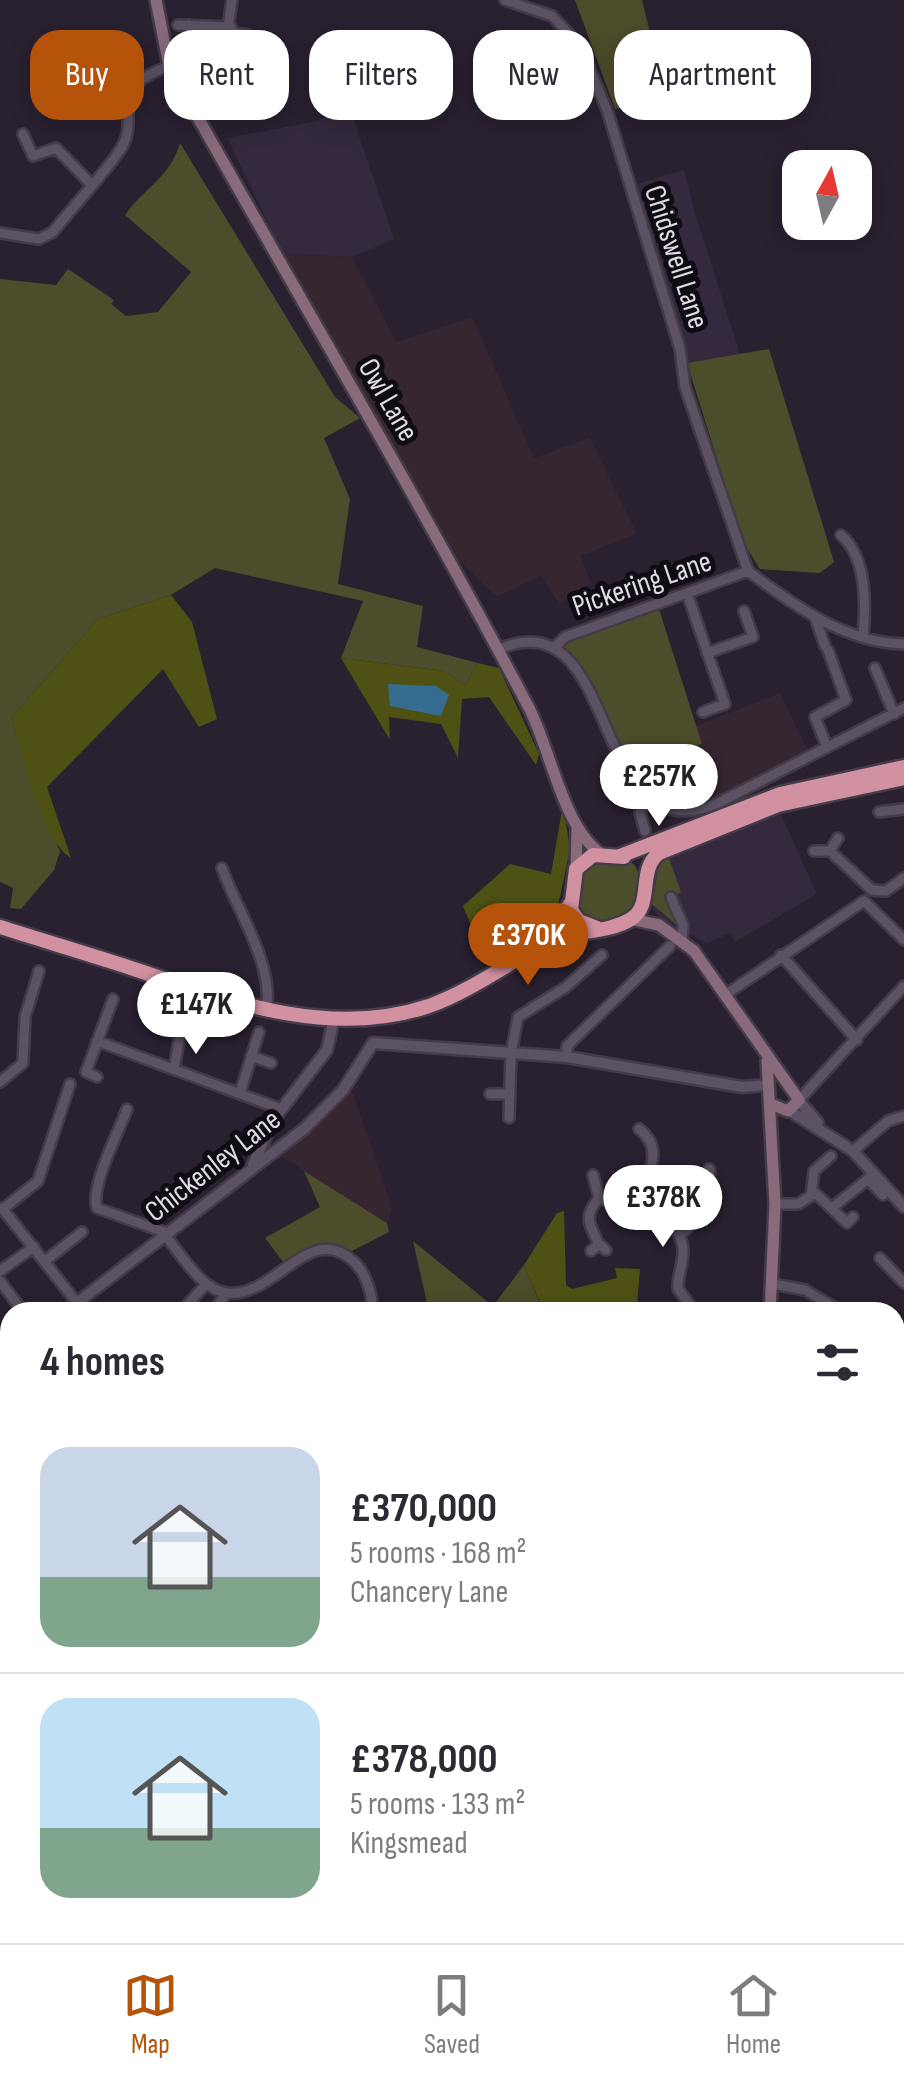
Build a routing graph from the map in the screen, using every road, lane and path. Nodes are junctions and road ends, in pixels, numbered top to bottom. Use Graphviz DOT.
graph roads {
  1 [pos="156,0"];
  2 [pos="232,0"];
  3 [pos="506,0"];
  4 [pos="228,27"];
  5 [pos="185,30"];
  6 [pos="236,30"];
  7 [pos="164,44"];
  8 [pos="164,68"];
  9 [pos="198,120"];
  10 [pos="24,134"];
  11 [pos="91,184"];
  12 [pos="0,233"];
  13 [pos="841,535"];
  14 [pos="748,570"];
  15 [pos="688,596"];
  16 [pos="744,611"];
  17 [pos="815,618"];
  18 [pos="863,637"];
  19 [pos="904,644"];
  20 [pos="554,648"];
  21 [pos="497,650"];
  22 [pos="707,652"];
  23 [pos="875,668"];
  24 [pos="703,712"];
  25 [pos="899,712"];
  26 [pos="827,747"];
  27 [pos="904,767"];
  28 [pos="904,778"];
  29 [pos="646,800"];
  30 [pos="904,808"];
  31 [pos="880,812"];
  32 [pos="577,827"];
  33 [pos="645,831"];
  34 [pos="838,838"];
  35 [pos="814,851"];
  36 [pos="830,851"];
  37 [pos="601,854"];
  38 [pos="620,856"];
  39 [pos="576,869"];
  40 [pos="222,875"];
  41 [pos="644,878"];
  42 [pos="904,878"];
  43 [pos="671,897"];
  44 [pos="644,900"];
  45 [pos="570,904"];
  46 [pos="631,919"];
  47 [pos="659,926"];
  48 [pos="0,927"];
  49 [pos="597,928"];
  50 [pos="904,940"];
  51 [pos="548,942"];
  52 [pos="676,943"];
  53 [pos="602,955"];
  54 [pos="781,955"];
  55 [pos="39,971"];
  56 [pos="904,986"];
  57 [pos="725,995"];
  58 [pos="113,999"];
  59 [pos="266,1012"];
  60 [pos="334,1018"];
  61 [pos="182,1023"];
  62 [pos="260,1032"];
  63 [pos="857,1040"];
  64 [pos="97,1041"];
  65 [pos="760,1048"];
  66 [pos="511,1054"];
  67 [pos="251,1056"];
  68 [pos="567,1056"];
  69 [pos="271,1064"];
  70 [pos="174,1070"];
  71 [pos="97,1077"];
  72 [pos="785,1080"];
  73 [pos="0,1082"];
  74 [pos="70,1084"];
  75 [pos="769,1084"];
  76 [pos="742,1087"];
  77 [pos="240,1092"];
  78 [pos="490,1094"];
  79 [pos="510,1094"];
  80 [pos="770,1103"];
  81 [pos="794,1106"];
  82 [pos="128,1109"];
  83 [pos="281,1109"];
  84 [pos="904,1116"];
  85 [pos="509,1118"];
  86 [pos="639,1129"];
  87 [pos="265,1138"];
  88 [pos="274,1150"];
  89 [pos="853,1151"];
  90 [pos="831,1156"];
  91 [pos="249,1171"];
  92 [pos="593,1175"];
  93 [pos="714,1176"];
  94 [pos="815,1193"];
  95 [pos="883,1195"];
  96 [pos="599,1198"];
  97 [pos="775,1200"];
  98 [pos="902,1200"];
  99 [pos="833,1207"];
  100 [pos="2,1208"];
  101 [pos="640,1210"];
  102 [pos="850,1220"];
  103 [pos="82,1232"];
  104 [pos="166,1234"];
  105 [pos="679,1235"];
  106 [pos="34,1247"];
  107 [pos="599,1248"];
  108 [pos="880,1258"];
  109 [pos="45,1261"];
  110 [pos="904,1264"];
  111 [pos="0,1271"];
  112 [pos="895,1274"];
  113 [pos="0,1281"];
  114 [pos="904,1283"];
  115 [pos="206,1284"];
  116 [pos="772,1284"];
  117 [pos="227,1293"];
  118 [pos="16,1302"];
  119 [pos="76,1302"];
  120 [pos="78,1302"];
  121 [pos="193,1302"];
  122 [pos="220,1302"];
  123 [pos="372,1302"];
  124 [pos="688,1302"];
  125 [pos="771,1302"];
  126 [pos="825,1302"];
  1 -- 7 [label="main road, Owl Lane"];
  2 -- 4 [label="street"];
  3 -- 14 [label="street, Chidswell Lane"];
  4 -- 5 [label="street"];
  4 -- 6 [label="street"];
  8 -- 11 [label="street"];
  9 -- 21 [label="main road, Owl Lane"];
  10 -- 11 [label="street"];
  11 -- 12 [label="street"];
  13 -- 18 [label="street"];
  14 -- 15 [label="street, Pickering Lane"];
  14 -- 17 [label="street"];
  15 -- 20 [label="street, Pickering Lane"];
  15 -- 22 [label="street"];
  16 -- 22 [label="street"];
  17 -- 18 [label="street"];
  17 -- 26 [label="street"];
  18 -- 19 [label="street"];
  20 -- 21 [label="street"];
  20 -- 29 [label="street"];
  21 -- 32 [label="main road, Owl Lane"];
  22 -- 24 [label="street"];
  23 -- 25 [label="street"];
  25 -- 26 [label="street"];
  26 -- 29 [label="street"];
  27 -- 38 [label="highway"];
  28 -- 41 [label="highway"];
  29 -- 33 [label="street"];
  30 -- 31 [label="street"];
  32 -- 37 [label="main road, Owl Lane"];
  32 -- 39 [label="main road, Owl Lane"];
  34 -- 36 [label="street"];
  35 -- 36 [label="street"];
  36 -- 42 [label="street"];
  37 -- 38 [label="highway"];
  37 -- 39 [label="highway"];
  38 -- 41 [label="highway"];
  39 -- 45 [label="highway"];
  40 -- 59 [label="street"];
  41 -- 44 [label="highway"];
  43 -- 52 [label="street"];
  44 -- 46 [label="highway"];
  44 -- 47 [label="main road"];
  45 -- 49 [label="highway"];
  45 -- 51 [label="highway"];
  46 -- 47 [label="main road"];
  46 -- 49 [label="highway"];
  47 -- 52 [label="main road"];
  48 -- 59 [label="highway"];
  49 -- 51 [label="highway"];
  50 -- 54 [label="street"];
  51 -- 60 [label="highway"];
  52 -- 57 [label="main road"];
  52 -- 68 [label="street"];
  53 -- 66 [label="street"];
  54 -- 57 [label="street"];
  54 -- 63 [label="street"];
  55 -- 73 [label="street"];
  56 -- 63 [label="street"];
  57 -- 65 [label="main road"];
  58 -- 64 [label="street"];
  59 -- 60 [label="highway"];
  60 -- 83 [label="street"];
  61 -- 70 [label="street"];
  62 -- 67 [label="street"];
  63 -- 81 [label="street"];
  64 -- 70 [label="street"];
  64 -- 71 [label="street"];
  65 -- 72 [label="main road"];
  65 -- 75 [label="main road"];
  66 -- 68 [label="street"];
  66 -- 79 [label="street"];
  66 -- 88 [label="street, Chickenley Lane"];
  67 -- 69 [label="street"];
  67 -- 77 [label="street"];
  68 -- 76 [label="street"];
  70 -- 77 [label="street"];
  72 -- 75 [label="main road"];
  72 -- 81 [label="main road"];
  74 -- 100 [label="street"];
  75 -- 76 [label="street"];
  75 -- 80 [label="main road"];
  76 -- 80 [label="street"];
  77 -- 83 [label="street"];
  78 -- 79 [label="street"];
  79 -- 85 [label="street"];
  80 -- 81 [label="main road"];
  80 -- 97 [label="main road"];
  81 -- 89 [label="street"];
  81 -- 97 [label="main road"];
  82 -- 104 [label="street"];
  83 -- 87 [label="street"];
  84 -- 89 [label="street"];
  86 -- 101 [label="street"];
  87 -- 88 [label="street"];
  87 -- 91 [label="street"];
  88 -- 91 [label="street, Chickenley Lane"];
  89 -- 98 [label="street"];
  90 -- 94 [label="street"];
  91 -- 104 [label="street, Chickenley Lane"];
  92 -- 96 [label="street"];
  93 -- 105 [label="street"];
  94 -- 97 [label="street"];
  94 -- 99 [label="street"];
  95 -- 99 [label="street"];
  96 -- 101 [label="street"];
  96 -- 107 [label="street"];
  97 -- 116 [label="main road"];
  99 -- 102 [label="street"];
  100 -- 106 [label="street"];
  101 -- 105 [label="street"];
  103 -- 109 [label="street"];
  104 -- 115 [label="street"];
  104 -- 120 [label="street, Chickenley Lane"];
  105 -- 124 [label="street"];
  106 -- 109 [label="street"];
  106 -- 111 [label="street"];
  108 -- 112 [label="street"];
  109 -- 119 [label="street"];
  110 -- 112 [label="street"];
  112 -- 114 [label="street"];
  113 -- 118 [label="street"];
  115 -- 117 [label="street"];
  115 -- 121 [label="street"];
  116 -- 125 [label="main road"];
  116 -- 126 [label="street"];
  117 -- 122 [label="street"];
  117 -- 123 [label="street"];
}
